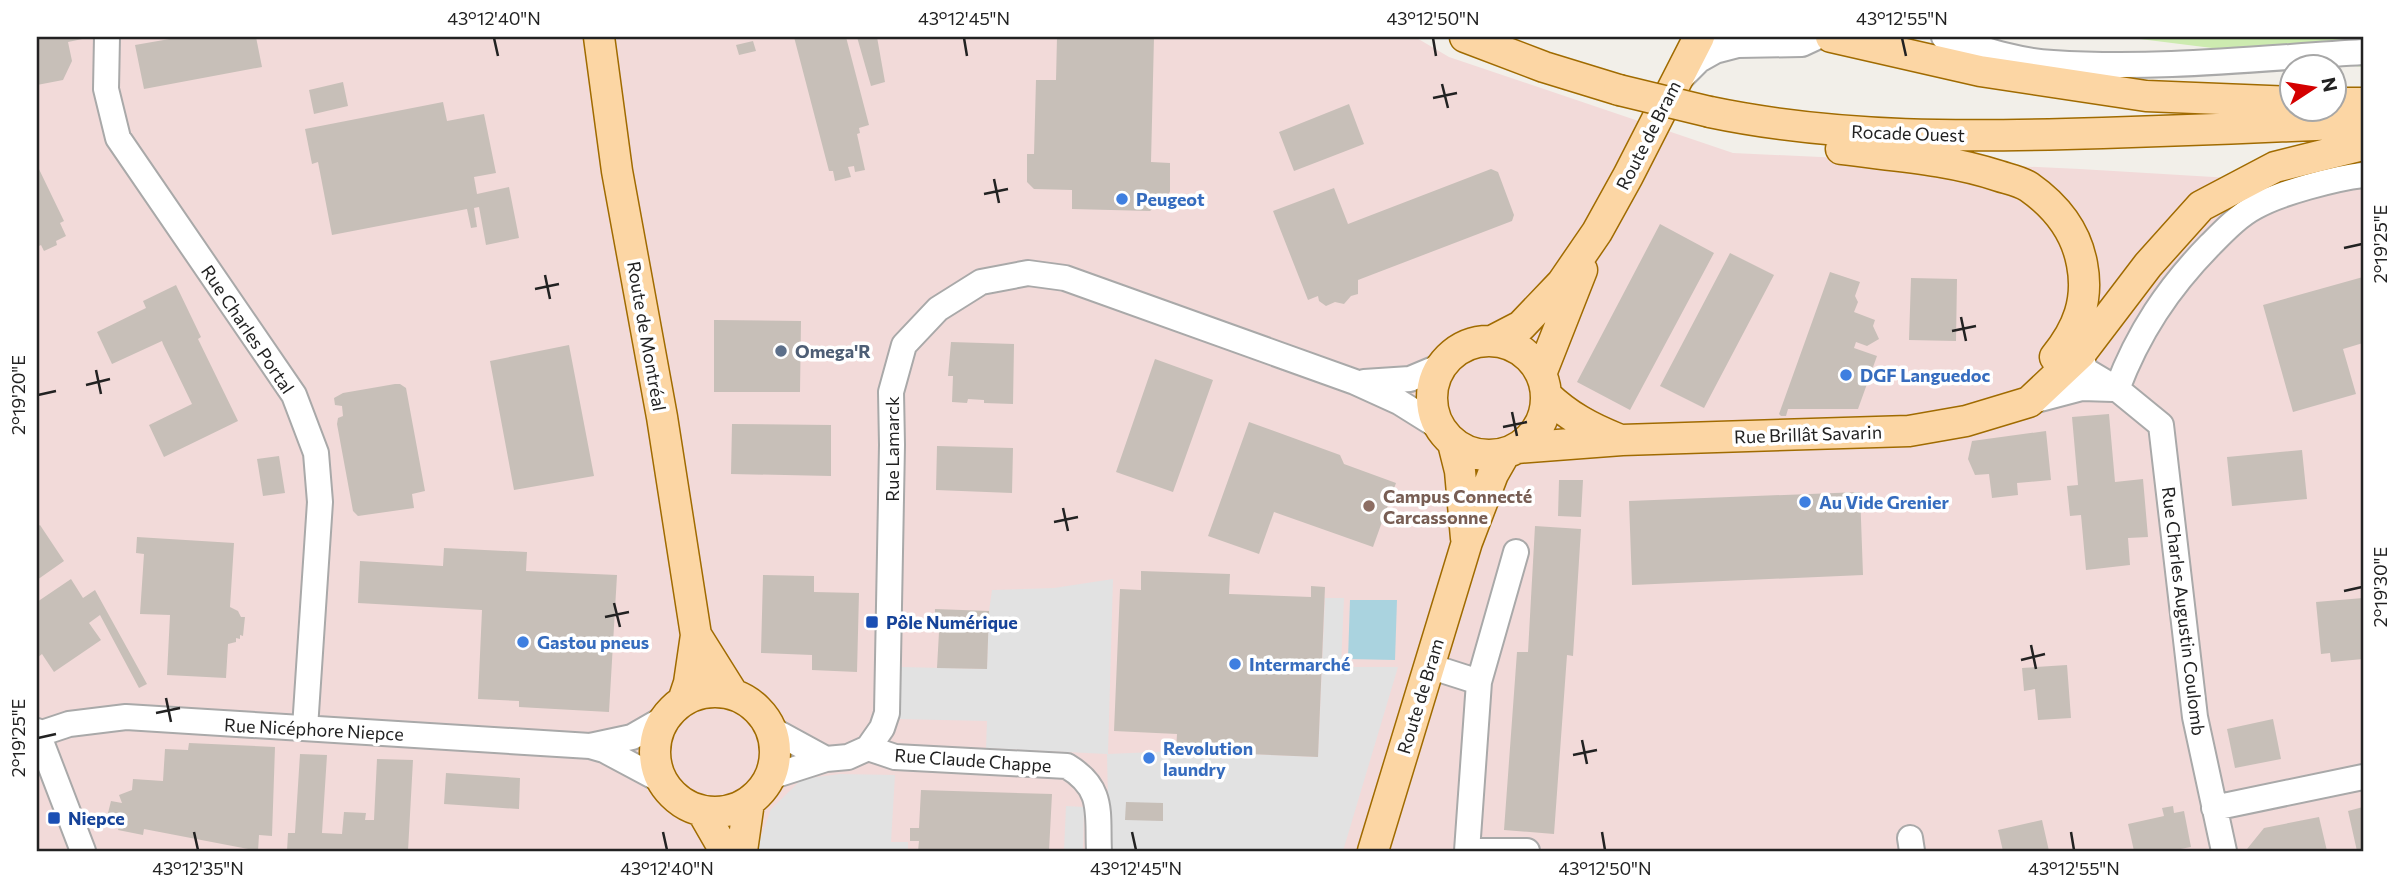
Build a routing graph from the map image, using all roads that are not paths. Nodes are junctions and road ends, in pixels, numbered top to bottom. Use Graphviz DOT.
graph roads {
  1 [pos="107,37"];
  2 [pos="599,37"];
  3 [pos="1465,37"];
  4 [pos="1699,37"];
  5 [pos="1817,37"];
  6 [pos="1831,37"];
  7 [pos="1944,37"];
  8 [pos="2363,52"];
  9 [pos="1671,88"];
  10 [pos="2278,101"];
  11 [pos="2363,123"];
  12 [pos="1765,124"];
  13 [pos="2363,145"];
  14 [pos="2363,176"];
  15 [pos="1597,233"];
  16 [pos="1494,340"];
  17 [pos="2081,353"];
  18 [pos="1441,366"];
  19 [pos="1354,382"];
  20 [pos="1544,384"];
  21 [pos="2117,389"];
  22 [pos="2029,402"];
  23 [pos="1992,413"];
  24 [pos="1446,435"];
  25 [pos="1622,440"];
  26 [pos="1511,451"];
  27 [pos="1467,541"];
  28 [pos="1516,552"];
  29 [pos="696,635"];
  30 [pos="1429,666"];
  31 [pos="1479,682"];
  32 [pos="733,694"];
  33 [pos="674,709"];
  34 [pos="305,728"];
  35 [pos="771,729"];
  36 [pos="38,732"];
  37 [pos="590,746"];
  38 [pos="868,748"];
  39 [pos="826,759"];
  40 [pos="770,777"];
  41 [pos="2363,777"];
  42 [pos="662,781"];
  43 [pos="749,802"];
  44 [pos="2214,808"];
  45 [pos="702,811"];
  46 [pos="83,851"];
  47 [pos="724,851"];
  48 [pos="742,851"];
  49 [pos="1099,851"];
  50 [pos="1373,851"];
  51 [pos="1527,851"];
  52 [pos="2224,851"];
  1 -- 34 [label="street, Rue Charles Portal"];
  2 -- 29 [label="main road, Route de Montréal"];
  3 -- 12 [label="main road, Rocade Ouest, bridge"];
  4 -- 9 [label="main road, Route de Bram"];
  5 -- 9 [label="street"];
  6 -- 10 [label="main road"];
  7 -- 8 [label="street"];
  9 -- 15 [label="main road, Route de Bram"];
  11 -- 12 [label="main road, Rocade Ouest"];
  12 -- 23 [label="main road"];
  13 -- 17 [label="main road"];
  14 -- 21 [label="street"];
  15 -- 16 [label="main road, Route de Bram"];
  15 -- 20 [label="main road, Route de Bram"];
  16 -- 18 [label="main road, Route de Bram"];
  16 -- 20 [label="main road"];
  17 -- 21 [label="street, Rue Charles Augustin Coulomb"];
  17 -- 22 [label="main road"];
  18 -- 19 [label="street, Rue Lamarck"];
  18 -- 24 [label="main road, Route de Bram"];
  19 -- 24 [label="street, Rue Lamarck"];
  19 -- 38 [label="street, Rue Lamarck"];
  20 -- 25 [label="main road, Rue Brillât Savarin"];
  20 -- 26 [label="main road, Route de Bram"];
  21 -- 22 [label="street"];
  21 -- 44 [label="street, Rue Charles Augustin Coulomb"];
  22 -- 23 [label="main road, Rue Brillât Savarin"];
  23 -- 25 [label="main road, Rue Brillât Savarin"];
  24 -- 26 [label="main road"];
  24 -- 27 [label="main road, Route de Bram"];
  25 -- 26 [label="main road, Rue Brillât Savarin"];
  26 -- 27 [label="main road, Route de Bram"];
  27 -- 30 [label="main road, Route de Bram"];
  28 -- 31 [label="street"];
  29 -- 32 [label="main road, Route de Montréal"];
  29 -- 33 [label="main road, Route de Montréal"];
  30 -- 31 [label="street"];
  30 -- 50 [label="main road, Route de Bram"];
  31 -- 51 [label="street"];
  32 -- 33 [label="main road"];
  32 -- 35 [label="main road"];
  33 -- 37 [label="street, Rue Nicéphore Niepce"];
  33 -- 42 [label="main road"];
  34 -- 36 [label="street, Rue Nicéphore Niepce"];
  34 -- 37 [label="street, Rue Nicéphore Niepce"];
  35 -- 39 [label="street"];
  35 -- 40 [label="main road"];
  36 -- 46 [label="street"];
  37 -- 42 [label="street, Rue Nicéphore Niepce"];
  38 -- 39 [label="street"];
  38 -- 49 [label="street, Rue Claude Chappe"];
  39 -- 40 [label="street"];
  40 -- 43 [label="main road"];
  41 -- 44 [label="street"];
  42 -- 45 [label="main road"];
  43 -- 45 [label="main road"];
  43 -- 48 [label="main road"];
  44 -- 52 [label="street, Rue Charles Augustin Coulomb"];
  45 -- 47 [label="main road"];
}
